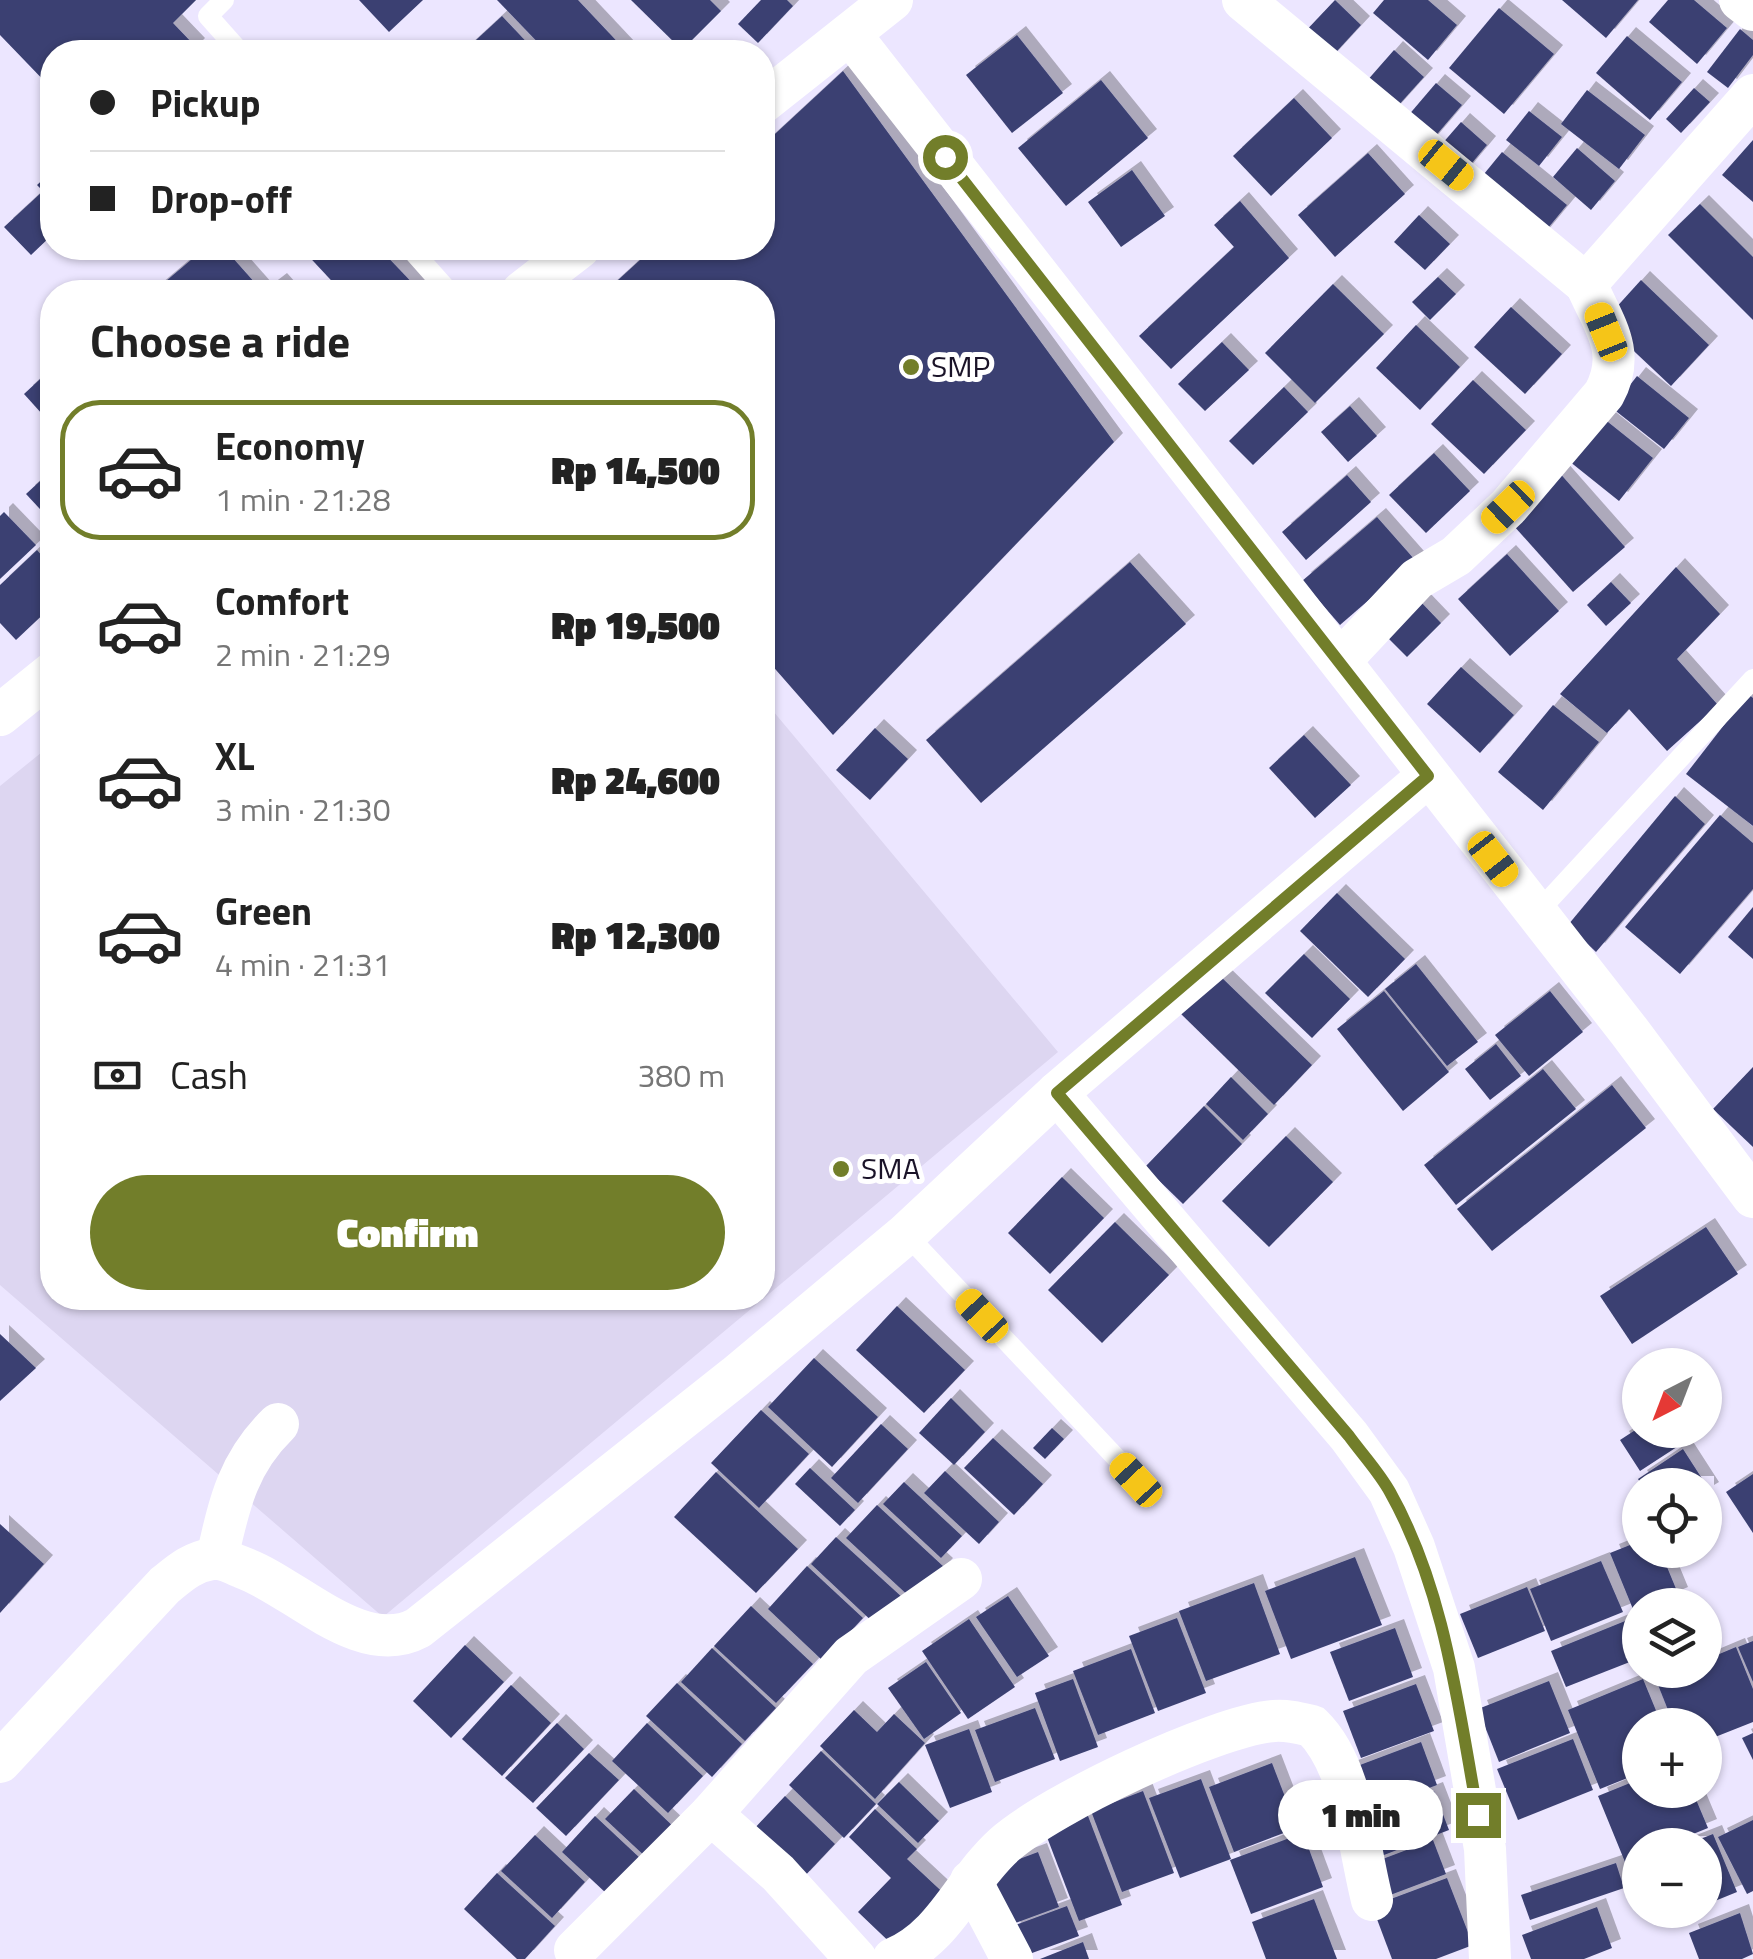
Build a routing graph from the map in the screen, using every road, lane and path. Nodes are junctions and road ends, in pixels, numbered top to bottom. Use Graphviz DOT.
graph roads {
  1 [pos="224,0"];
  2 [pos="892,0"];
  3 [pos="1243,0"];
  4 [pos="1740,0"];
  5 [pos="1753,10"];
  6 [pos="850,34"];
  7 [pos="229,40"];
  8 [pos="775,94"];
  9 [pos="1753,95"];
  10 [pos="421,260"];
  11 [pos="564,260"];
  12 [pos="438,280"];
  13 [pos="538,280"];
  14 [pos="1586,284"];
  15 [pos="1341,660"];
  16 [pos="1753,679"];
  17 [pos="40,683"];
  18 [pos="0,715"];
  19 [pos="1428,776"];
  20 [pos="1536,914"];
  21 [pos="1057,1093"];
  22 [pos="1753,1197"];
  23 [pos="906,1234"];
  24 [pos="278,1424"];
  25 [pos="1136,1480"];
  26 [pos="217,1558"];
  27 [pos="961,1580"];
  28 [pos="0,1762"];
  29 [pos="711,1814"];
  30 [pos="971,1881"];
  31 [pos="1372,1900"];
  32 [pos="574,1950"];
  33 [pos="856,1959"];
  34 [pos="893,1959"];
  35 [pos="1012,1959"];
  36 [pos="1490,1959"];
  1 -- 7 [label="lane"];
  2 -- 6 [label="street"];
  3 -- 14 [label="street"];
  4 -- 5 [label="street"];
  6 -- 8 [label="street"];
  6 -- 15 [label="street"];
  9 -- 14 [label="street"];
  10 -- 12 [label="lane"];
  11 -- 13 [label="street"];
  14 -- 15 [label="street"];
  15 -- 19 [label="street"];
  16 -- 20 [label="lane"];
  17 -- 18 [label="street"];
  19 -- 20 [label="street"];
  19 -- 21 [label="street"];
  20 -- 22 [label="street"];
  21 -- 23 [label="street"];
  21 -- 36 [label="street"];
  23 -- 25 [label="lane"];
  23 -- 26 [label="street"];
  24 -- 26 [label="street"];
  26 -- 28 [label="street"];
  27 -- 29 [label="street"];
  29 -- 32 [label="street"];
  29 -- 33 [label="street"];
  30 -- 31 [label="street"];
  30 -- 34 [label="street"];
  30 -- 35 [label="street"];
}
